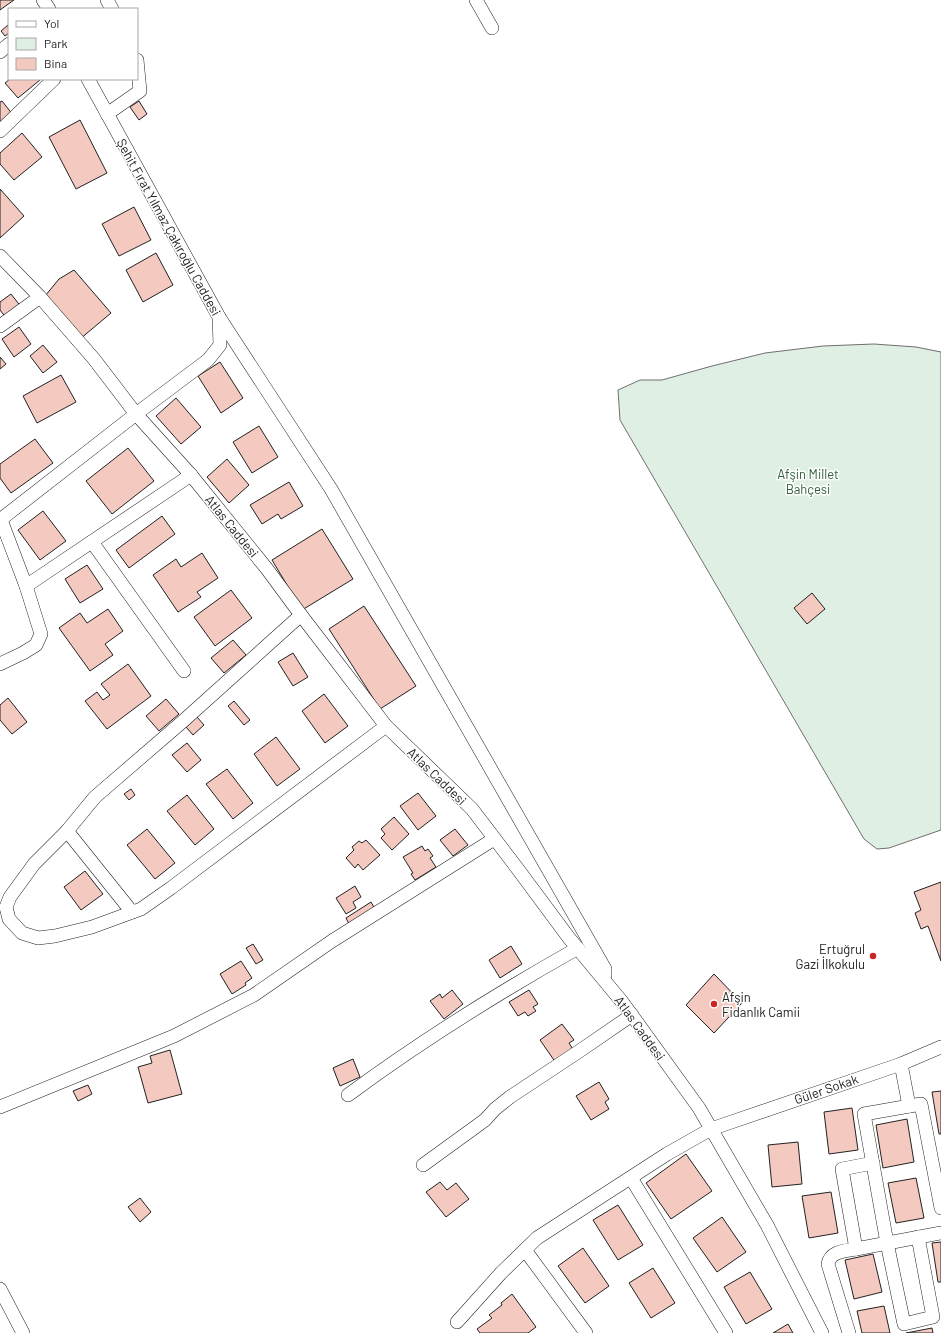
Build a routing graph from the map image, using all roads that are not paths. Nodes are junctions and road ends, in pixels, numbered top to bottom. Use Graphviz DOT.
graph roads {
  1 [pos="476,0"];
  2 [pos="492,28"];
  3 [pos="8,45"];
  4 [pos="0,52"];
  5 [pos="138,70"];
  6 [pos="53,80"];
  7 [pos="89,80"];
  8 [pos="107,114"];
  9 [pos="0,131"];
  10 [pos="0,256"];
  11 [pos="40,297"];
  12 [pos="219,317"];
  13 [pos="0,326"];
  14 [pos="136,414"];
  15 [pos="191,475"];
  16 [pos="0,520"];
  17 [pos="92,542"];
  18 [pos="26,586"];
  19 [pos="301,615"];
  20 [pos="0,664"];
  21 [pos="184,671"];
  22 [pos="386,726"];
  23 [pos="67,831"];
  24 [pos="494,839"];
  25 [pos="132,912"];
  26 [pos="578,948"];
  27 [pos="607,983"];
  28 [pos="632,1015"];
  29 [pos="941,1047"];
  30 [pos="901,1064"];
  31 [pos="348,1095"];
  32 [pos="909,1106"];
  33 [pos="0,1107"];
  34 [pos="711,1129"];
  35 [pos="873,1163"];
  36 [pos="423,1165"];
  37 [pos="631,1178"];
  38 [pos="941,1208"];
  39 [pos="941,1233"];
  40 [pos="918,1237"];
  41 [pos="887,1243"];
  42 [pos="856,1249"];
  43 [pos="525,1250"];
  44 [pos="0,1289"];
  45 [pos="457,1322"];
  46 [pos="23,1333"];
  47 [pos="586,1333"];
  48 [pos="726,1333"];
  49 [pos="822,1333"];
  50 [pos="849,1333"];
  1 -- 2 [label="street"];
  3 -- 4 [label="street"];
  5 -- 8 [label="street"];
  6 -- 9 [label="street"];
  7 -- 8 [label="street, Şehit Fırat Yılmaz Çakıroğlu Caddesi"];
  8 -- 12 [label="street, Şehit Fırat Yılmaz Çakıroğlu Caddesi"];
  10 -- 11 [label="street, Atlas Caddesi"];
  11 -- 13 [label="street"];
  11 -- 14 [label="street, Atlas Caddesi"];
  12 -- 14 [label="street, Şehit Fırat Yılmaz Çakıroğlu Caddesi"];
  12 -- 27 [label="street"];
  14 -- 15 [label="street, Atlas Caddesi"];
  14 -- 16 [label="street, Şehit Fırat Yılmaz Çakıroğlu Caddesi"];
  15 -- 17 [label="street"];
  15 -- 19 [label="street, Atlas Caddesi"];
  16 -- 18 [label="street"];
  17 -- 18 [label="street"];
  17 -- 21 [label="street"];
  18 -- 20 [label="street"];
  19 -- 22 [label="street, Atlas Caddesi"];
  19 -- 23 [label="street"];
  22 -- 24 [label="street, Atlas Caddesi"];
  22 -- 25 [label="street"];
  23 -- 25 [label="street"];
  23 -- 25 [label="street"];
  24 -- 26 [label="street, Atlas Caddesi"];
  24 -- 33 [label="street"];
  26 -- 27 [label="street, Atlas Caddesi"];
  26 -- 31 [label="street"];
  27 -- 28 [label="street, Atlas Caddesi"];
  28 -- 34 [label="street, Atlas Caddesi"];
  28 -- 36 [label="street"];
  29 -- 30 [label="street, Güler Sokak"];
  30 -- 32 [label="street"];
  30 -- 34 [label="street, Güler Sokak"];
  32 -- 35 [label="street"];
  32 -- 38 [label="street"];
  34 -- 37 [label="street, Güler Sokak"];
  34 -- 49 [label="street, Atlas Caddesi"];
  35 -- 41 [label="street"];
  35 -- 42 [label="street"];
  37 -- 43 [label="street, Güler Sokak"];
  37 -- 48 [label="street"];
  39 -- 40 [label="street"];
  40 -- 41 [label="street"];
  40 -- 41 [label="street"];
  41 -- 42 [label="street"];
  42 -- 50 [label="street"];
  43 -- 45 [label="street, Güler Sokak"];
  43 -- 47 [label="street"];
  44 -- 46 [label="street"];
}
